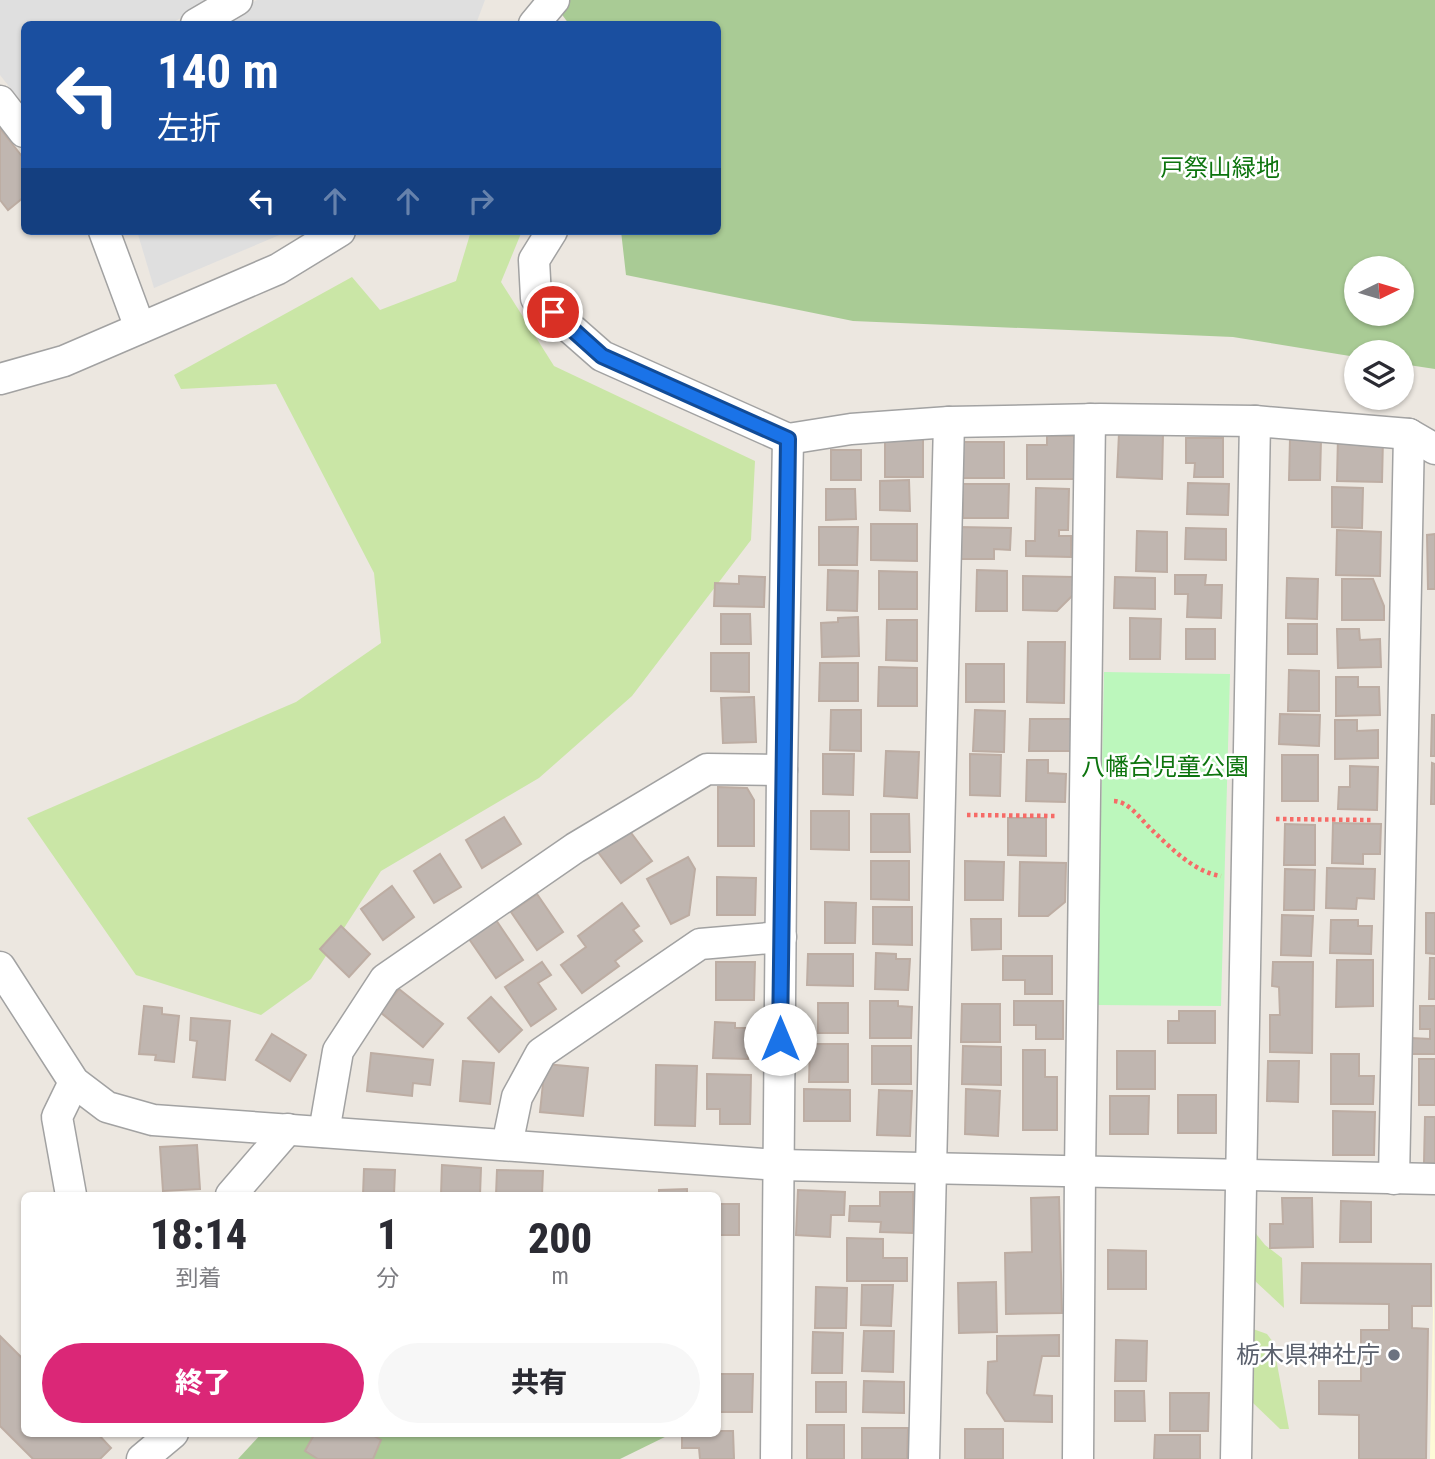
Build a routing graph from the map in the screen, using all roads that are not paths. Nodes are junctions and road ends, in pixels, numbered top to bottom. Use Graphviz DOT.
graph roads {
  1 [pos="237,0"];
  2 [pos="554,0"];
  3 [pos="201,21"];
  4 [pos="536,21"];
  5 [pos="0,101"];
  6 [pos="21,126"];
  7 [pos="105,235"];
  8 [pos="333,235"];
  9 [pos="550,235"];
  10 [pos="140,328"];
  11 [pos="0,379"];
  12 [pos="1090,419"];
  13 [pos="1255,421"];
  14 [pos="949,422"];
  15 [pos="1409,433"];
  16 [pos="788,439"];
  17 [pos="1435,449"];
  18 [pos="782,770"];
  19 [pos="781,937"];
  20 [pos="0,967"];
  21 [pos="74,1082"];
  22 [pos="288,1129"];
  23 [pos="324,1132"];
  24 [pos="507,1145"];
  25 [pos="779,1166"];
  26 [pos="930,1169"];
  27 [pos="1080,1172"];
  28 [pos="1241,1175"];
  29 [pos="1394,1179"];
  30 [pos="1435,1180"];
  31 [pos="70,1192"];
  32 [pos="234,1192"];
  33 [pos="168,1437"];
  34 [pos="142,1459"];
  35 [pos="776,1459"];
  36 [pos="924,1459"];
  37 [pos="1078,1459"];
  38 [pos="1236,1459"];
  1 -- 3 [label="street"];
  2 -- 4 [label="street"];
  5 -- 6 [label="street"];
  7 -- 10 [label="street"];
  8 -- 10 [label="street"];
  9 -- 16 [label="street"];
  10 -- 11 [label="street"];
  12 -- 13 [label="street"];
  12 -- 14 [label="street"];
  12 -- 27 [label="street"];
  13 -- 15 [label="street"];
  13 -- 28 [label="street"];
  14 -- 16 [label="street"];
  14 -- 26 [label="street"];
  15 -- 17 [label="street"];
  15 -- 29 [label="street"];
  16 -- 18 [label="street"];
  18 -- 19 [label="street"];
  18 -- 23 [label="street"];
  19 -- 24 [label="street"];
  19 -- 25 [label="street"];
  20 -- 21 [label="street"];
  21 -- 22 [label="street"];
  21 -- 31 [label="street"];
  22 -- 23 [label="street"];
  22 -- 32 [label="street"];
  23 -- 24 [label="street"];
  24 -- 25 [label="street"];
  25 -- 26 [label="street"];
  25 -- 35 [label="street"];
  26 -- 27 [label="street"];
  26 -- 36 [label="street"];
  27 -- 28 [label="street"];
  27 -- 37 [label="street"];
  28 -- 29 [label="street"];
  28 -- 38 [label="street"];
  29 -- 30 [label="street"];
  33 -- 34 [label="street"];
}
